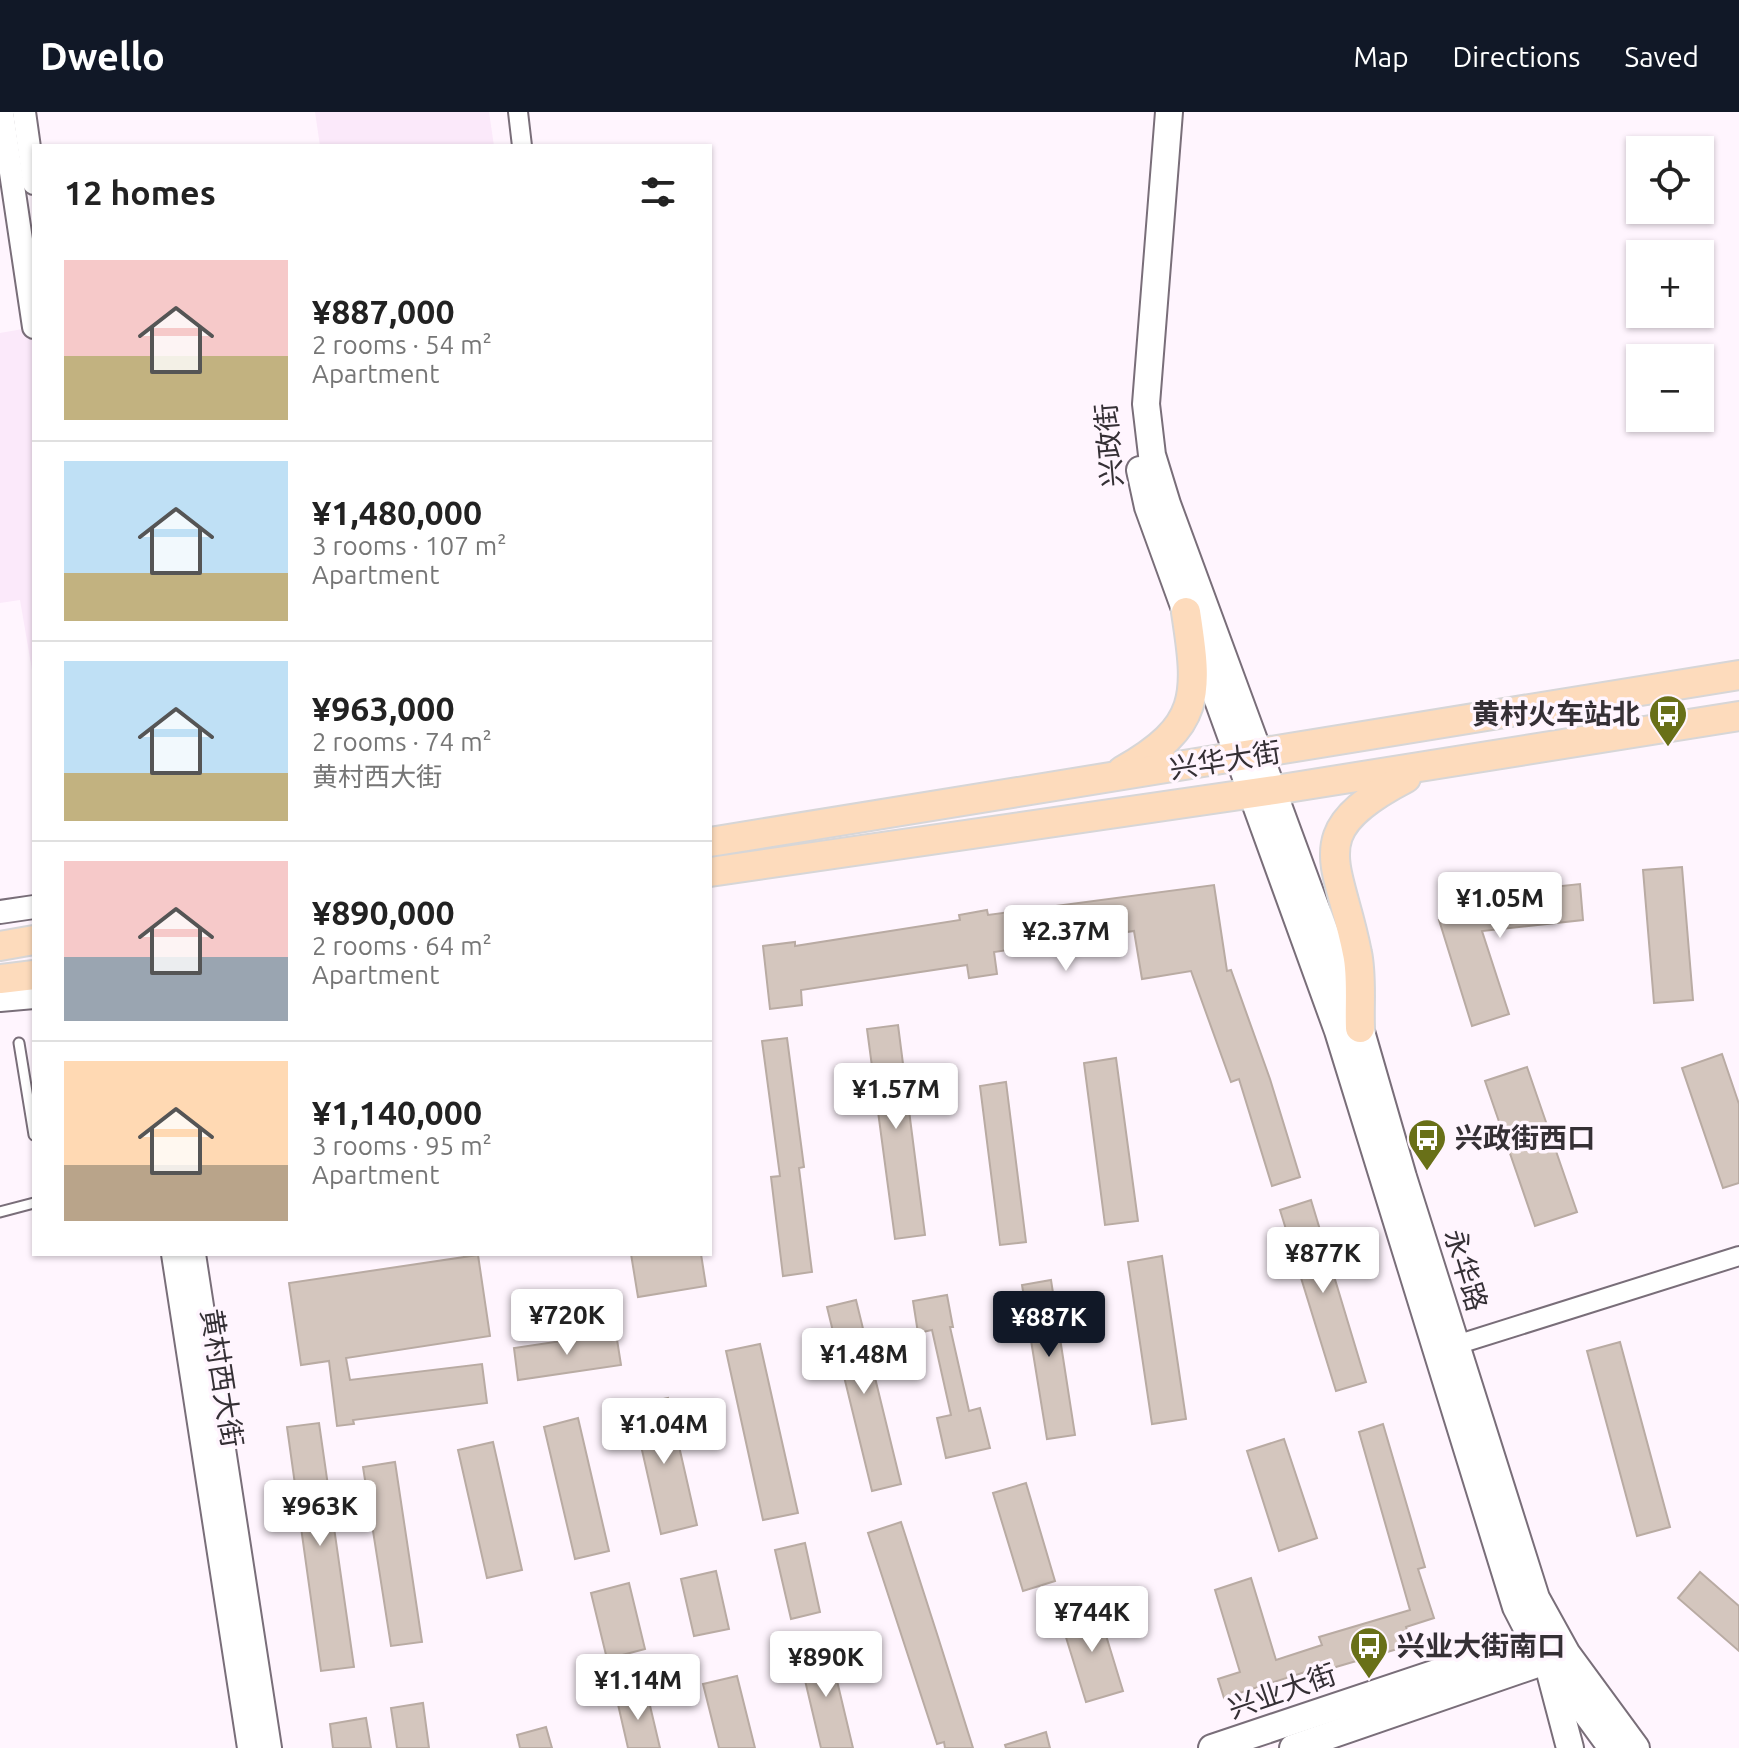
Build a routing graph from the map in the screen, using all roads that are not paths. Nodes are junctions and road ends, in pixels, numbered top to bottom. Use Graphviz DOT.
graph roads {
  1 [pos="2,112"];
  2 [pos="24,112"];
  3 [pos="518,112"];
  4 [pos="1159,112"];
  5 [pos="1169,112"];
  6 [pos="3,141"];
  7 [pos="522,144"];
  8 [pos="32,169"];
  9 [pos="32,315"];
  10 [pos="1186,612"];
  11 [pos="1739,675"];
  12 [pos="1739,716"];
  13 [pos="1250,757"];
  14 [pos="1453,763"];
  15 [pos="1108,779"];
  16 [pos="1264,792"];
  17 [pos="712,842"];
  18 [pos="712,872"];
  19 [pos="32,907"];
  20 [pos="0,912"];
  21 [pos="32,940"];
  22 [pos="0,946"];
  23 [pos="32,975"];
  24 [pos="0,979"];
  25 [pos="32,997"];
  26 [pos="0,1000"];
  27 [pos="1360,1028"];
  28 [pos="19,1043"];
  29 [pos="32,1123"];
  30 [pos="32,1204"];
  31 [pos="0,1212"];
  32 [pos="173,1256"];
  33 [pos="194,1256"];
  34 [pos="1739,1256"];
  35 [pos="1456,1345"];
  36 [pos="1550,1648"];
  37 [pos="249,1748"];
  38 [pos="270,1748"];
  39 [pos="1212,1748"];
  40 [pos="1293,1748"];
  41 [pos="1570,1748"];
  42 [pos="1612,1748"];
  43 [pos="1636,1748"];
  1 -- 6 [label="street"];
  2 -- 8 [label="street"];
  3 -- 7 [label="street"];
  4 -- 10 [label="main road, 兴政街"];
  5 -- 13 [label="main road, 兴政街"];
  6 -- 9 [label="street"];
  10 -- 13 [label="main road, 兴政街"];
  10 -- 15 [label="main road"];
  11 -- 13 [label="main road, 兴华大街"];
  12 -- 14 [label="main road, 兴华大街"];
  13 -- 15 [label="main road, 兴华大街"];
  13 -- 16 [label="main road"];
  14 -- 16 [label="main road, 兴华大街"];
  14 -- 27 [label="main road"];
  15 -- 17 [label="main road, 兴华大街"];
  16 -- 18 [label="main road, 兴华大街"];
  16 -- 27 [label="main road, 永华路"];
  16 -- 36 [label="main road, 永华路"];
  19 -- 20 [label="street"];
  21 -- 22 [label="main road"];
  23 -- 24 [label="main road"];
  25 -- 26 [label="street"];
  27 -- 35 [label="main road, 永华路"];
  28 -- 29 [label="lane"];
  30 -- 31 [label="lane"];
  32 -- 37 [label="street, 黄村西大街"];
  33 -- 38 [label="street, 黄村西大街"];
  34 -- 35 [label="street"];
  35 -- 36 [label="main road, 永华路"];
  36 -- 39 [label="main road, 兴业大街"];
  36 -- 40 [label="main road, 兴业大街"];
  36 -- 41 [label="main road"];
  36 -- 42 [label="main road, 永华路"];
  36 -- 43 [label="main road, 永华路"];
}
